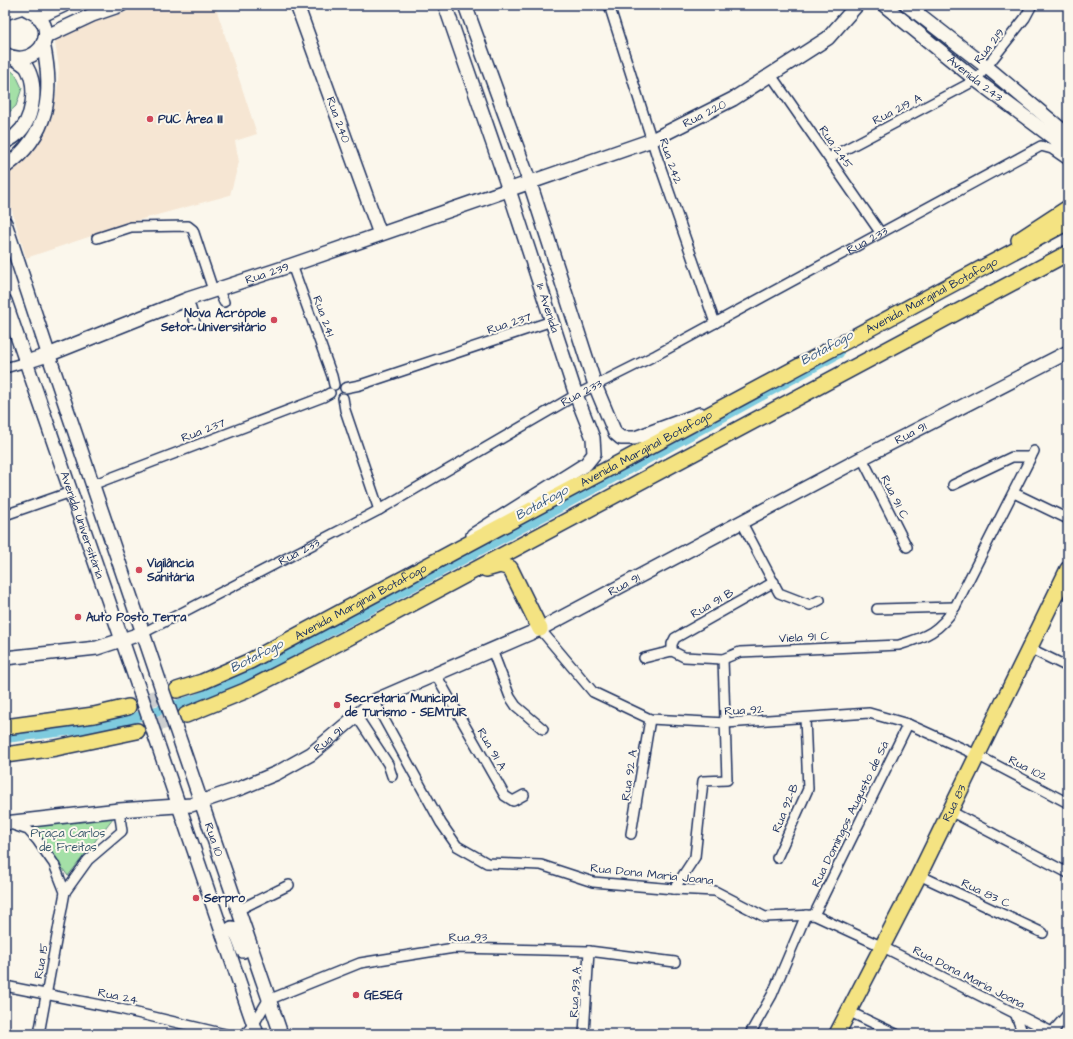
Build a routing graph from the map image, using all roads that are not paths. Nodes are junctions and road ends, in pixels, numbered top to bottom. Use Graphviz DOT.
graph roads {
  1 [pos="64,5"];
  2 [pos="121,5"];
  3 [pos="297,5"];
  4 [pos="444,5"];
  5 [pos="465,5"];
  6 [pos="609,5"];
  7 [pos="857,5"];
  8 [pos="884,5"];
  9 [pos="907,5"];
  10 [pos="1032,5"];
  11 [pos="22,6"];
  12 [pos="101,8"];
  13 [pos="5,13"];
  14 [pos="38,16"];
  15 [pos="44,40"];
  16 [pos="10,56"];
  17 [pos="988,68"];
  18 [pos="771,75"];
  19 [pos="976,80"];
  20 [pos="1068,135"];
  21 [pos="652,140"];
  22 [pos="5,142"];
  23 [pos="1068,149"];
  24 [pos="829,158"];
  25 [pos="1068,160"];
  26 [pos="5,166"];
  27 [pos="530,183"];
  28 [pos="509,190"];
  29 [pos="1068,208"];
  30 [pos="1068,222"];
  31 [pos="5,223"];
  32 [pos="880,232"];
  33 [pos="380,234"];
  34 [pos="97,238"];
  35 [pos="1068,253"];
  36 [pos="1000,259"];
  37 [pos="292,265"];
  38 [pos="216,289"];
  39 [pos="188,299"];
  40 [pos="5,302"];
  41 [pos="224,302"];
  42 [pos="552,321"];
  43 [pos="195,322"];
  44 [pos="715,323"];
  45 [pos="1068,352"];
  46 [pos="48,355"];
  47 [pos="26,362"];
  48 [pos="5,368"];
  49 [pos="595,385"];
  50 [pos="336,391"];
  51 [pos="576,395"];
  52 [pos="729,403"];
  53 [pos="862,458"];
  54 [pos="92,485"];
  55 [pos="953,485"];
  56 [pos="71,492"];
  57 [pos="1014,493"];
  58 [pos="379,510"];
  59 [pos="5,515"];
  60 [pos="1068,519"];
  61 [pos="741,521"];
  62 [pos="907,547"];
  63 [pos="459,549"];
  64 [pos="1068,569"];
  65 [pos="774,582"];
  66 [pos="820,600"];
  67 [pos="416,601"];
  68 [pos="955,607"];
  69 [pos="877,609"];
  70 [pos="540,629"];
  71 [pos="145,640"];
  72 [pos="122,641"];
  73 [pos="1029,648"];
  74 [pos="492,650"];
  75 [pos="672,651"];
  76 [pos="5,658"];
  77 [pos="644,658"];
  78 [pos="723,659"];
  79 [pos="1068,667"];
  80 [pos="435,674"];
  81 [pos="170,689"];
  82 [pos="374,701"];
  83 [pos="128,707"];
  84 [pos="186,715"];
  85 [pos="356,715"];
  86 [pos="805,718"];
  87 [pos="650,719"];
  88 [pos="726,724"];
  89 [pos="908,724"];
  90 [pos="5,727"];
  91 [pos="544,729"];
  92 [pos="137,731"];
  93 [pos="56,748"];
  94 [pos="159,748"];
  95 [pos="5,755"];
  96 [pos="977,755"];
  97 [pos="5,764"];
  98 [pos="391,774"];
  99 [pos="524,795"];
  100 [pos="201,801"];
  101 [pos="1068,803"];
  102 [pos="179,806"];
  103 [pos="119,810"];
  104 [pos="950,811"];
  105 [pos="5,823"];
  106 [pos="631,834"];
  107 [pos="777,858"];
  108 [pos="1068,873"];
  109 [pos="920,875"];
  110 [pos="289,885"];
  111 [pos="674,889"];
  112 [pos="65,892"];
  113 [pos="238,910"];
  114 [pos="810,915"];
  115 [pos="1043,933"];
  116 [pos="222,934"];
  117 [pos="883,947"];
  118 [pos="589,951"];
  119 [pos="675,962"];
  120 [pos="5,986"];
  121 [pos="264,987"];
  122 [pos="47,994"];
  123 [pos="268,1000"];
  124 [pos="848,1011"];
  125 [pos="1015,1013"];
  126 [pos="1068,1014"];
  127 [pos="256,1029"];
  128 [pos="751,1032"];
  129 [pos="1054,1033"];
  130 [pos="39,1034"];
  131 [pos="225,1034"];
  132 [pos="245,1034"];
  133 [pos="281,1034"];
  134 [pos="584,1034"];
  135 [pos="836,1034"];
  136 [pos="896,1034"];
  137 [pos="1023,1034"];
  1 -- 14 [label="main road"];
  2 -- 12 [label="main road"];
  3 -- 33 [label="main road, Rua 240"];
  4 -- 28 [label="main road, 11ª Avenida"];
  5 -- 27 [label="main road, 11ª Avenida"];
  6 -- 21 [label="street, Rua 242"];
  7 -- 18 [label="main road, Rua 220"];
  8 -- 19 [label="main road, Avenida 243"];
  9 -- 17 [label="main road, Avenida 243"];
  10 -- 17 [label="street, Rua 219"];
  11 -- 13 [label="main road"];
  11 -- 14 [label="main road"];
  12 -- 15 [label="main road"];
  14 -- 15 [label="main road"];
  15 -- 16 [label="main road"];
  15 -- 26 [label="main road"];
  16 -- 22 [label="main road"];
  17 -- 19 [label="street, Rua 219"];
  17 -- 20 [label="main road, Avenida 243"];
  18 -- 21 [label="main road, Rua 220"];
  18 -- 24 [label="street, Rua 245"];
  19 -- 23 [label="main road, Avenida 243"];
  19 -- 24 [label="street, Rua 219 A"];
  21 -- 27 [label="main road, Rua 220"];
  21 -- 44 [label="street, Rua 242"];
  24 -- 32 [label="street, Rua 245"];
  25 -- 32 [label="street, Rua 233"];
  27 -- 28 [label="main road, Rua 239"];
  27 -- 49 [label="main road, 11ª Avenida"];
  28 -- 33 [label="main road, Rua 239"];
  28 -- 42 [label="main road, 11ª Avenida"];
  29 -- 36 [label="main road"];
  30 -- 36 [label="main road, Avenida Marginal Botafogo"];
  31 -- 46 [label="main road, Avenida Universitária"];
  32 -- 44 [label="street, Rua 233"];
  33 -- 37 [label="main road, Rua 239"];
  34 -- 38 [label="street"];
  35 -- 67 [label="main road"];
  36 -- 52 [label="main road, Avenida Marginal Botafogo"];
  37 -- 38 [label="main road, Rua 239"];
  37 -- 50 [label="street, Rua 241"];
  38 -- 39 [label="main road, Rua 239"];
  38 -- 41 [label="street"];
  39 -- 43 [label="street"];
  39 -- 46 [label="main road, Rua 239"];
  40 -- 47 [label="main road, Avenida Universitária"];
  42 -- 50 [label="street, Rua 237"];
  42 -- 51 [label="main road, 11ª Avenida"];
  44 -- 49 [label="street, Rua 233"];
  45 -- 53 [label="main road, Rua 91"];
  46 -- 47 [label="main road, Rua 239"];
  46 -- 54 [label="main road, Avenida Universitária"];
  47 -- 48 [label="street, Rua 239"];
  47 -- 56 [label="main road, Avenida Universitária"];
  49 -- 51 [label="street, Rua 233"];
  49 -- 52 [label="main road, 11ª Avenida"];
  50 -- 54 [label="street, Rua 237"];
  50 -- 58 [label="street, Rua 241"];
  51 -- 58 [label="street, Rua 233"];
  51 -- 63 [label="main road, 11ª Avenida"];
  52 -- 63 [label="main road, Avenida Marginal Botafogo"];
  53 -- 61 [label="main road, Rua 91"];
  53 -- 62 [label="street, Rua 91 C"];
  54 -- 71 [label="main road, Avenida Universitária"];
  55 -- 57 [label="street, Viela 91 C"];
  56 -- 59 [label="street"];
  56 -- 72 [label="main road, Avenida Universitária"];
  57 -- 60 [label="street"];
  57 -- 68 [label="street, Viela 91 C"];
  58 -- 71 [label="street, Rua 233"];
  61 -- 65 [label="street"];
  61 -- 70 [label="main road, Rua 91"];
  63 -- 81 [label="main road, Avenida Marginal Botafogo"];
  64 -- 73 [label="main road, Rua 83"];
  65 -- 66 [label="street"];
  65 -- 75 [label="street, Rua 91 B"];
  67 -- 70 [label="main road"];
  67 -- 84 [label="main road"];
  68 -- 69 [label="street"];
  68 -- 78 [label="street, Viela 91 C"];
  70 -- 74 [label="main road, Rua 91"];
  70 -- 87 [label="street, Rua 92"];
  71 -- 72 [label="main road, Rua 233"];
  71 -- 81 [label="main road, Rua 10"];
  72 -- 76 [label="main road, Rua 233"];
  72 -- 94 [label="main road, Avenida Universitária, bridge"];
  73 -- 79 [label="street"];
  73 -- 96 [label="main road, Rua 83"];
  74 -- 80 [label="main road, Rua 91"];
  74 -- 91 [label="street"];
  75 -- 77 [label="street"];
  75 -- 78 [label="street, Viela 91 C"];
  78 -- 88 [label="street"];
  80 -- 82 [label="main road, Rua 91"];
  80 -- 99 [label="street, Rua 91 A"];
  81 -- 100 [label="main road, Rua 10, bridge"];
  82 -- 85 [label="main road, Rua 91"];
  82 -- 111 [label="street, Rua Dona Maria Joana"];
  83 -- 90 [label="main road"];
  85 -- 98 [label="street"];
  85 -- 100 [label="main road, Rua 91"];
  86 -- 88 [label="street, Rua 92"];
  86 -- 89 [label="street, Rua 92"];
  86 -- 107 [label="street, Rua 92-B"];
  87 -- 88 [label="street, Rua 92"];
  87 -- 106 [label="street, Rua 92 A"];
  88 -- 111 [label="street"];
  89 -- 96 [label="street, Rua 92"];
  89 -- 114 [label="street, Rua Domingos Augusto de Sá"];
  92 -- 93 [label="main road"];
  93 -- 95 [label="main road"];
  93 -- 97 [label="main road"];
  94 -- 102 [label="main road, Rua 10"];
  96 -- 101 [label="street, Rua 102"];
  96 -- 104 [label="main road, Rua 83"];
  100 -- 102 [label="main road, Rua 91"];
  100 -- 113 [label="main road, Rua 10"];
  102 -- 103 [label="main road, Rua 91"];
  102 -- 116 [label="main road, Rua 10"];
  103 -- 105 [label="main road, Rua 91"];
  103 -- 112 [label="street, Rua 15"];
  104 -- 108 [label="street"];
  104 -- 109 [label="main road, Rua 83"];
  105 -- 112 [label="street"];
  109 -- 115 [label="street, Rua 83 C"];
  109 -- 117 [label="main road, Rua 83"];
  110 -- 113 [label="street"];
  111 -- 114 [label="street, Rua Dona Maria Joana"];
  112 -- 122 [label="street, Rua 15"];
  113 -- 121 [label="main road, Rua 10"];
  114 -- 117 [label="street, Rua Dona Maria Joana"];
  114 -- 128 [label="street, Rua Domingos Augusto de Sá"];
  116 -- 121 [label="main road"];
  116 -- 127 [label="main road, Rua 10"];
  117 -- 124 [label="main road, Rua 83"];
  117 -- 125 [label="street, Rua Dona Maria Joana"];
  118 -- 119 [label="street, Rua 93"];
  118 -- 123 [label="street, Rua 93"];
  118 -- 134 [label="street, Rua 93 A"];
  120 -- 122 [label="street, Rua 24"];
  121 -- 123 [label="main road, Rua 10"];
  122 -- 130 [label="street, Rua 15"];
  122 -- 131 [label="street, Rua 24"];
  123 -- 127 [label="street"];
  123 -- 133 [label="main road, Rua 10"];
  124 -- 135 [label="main road, Rua 83"];
  124 -- 136 [label="street"];
  125 -- 129 [label="street, Rua Dona Maria Joana"];
  125 -- 137 [label="street"];
  126 -- 129 [label="street"];
  127 -- 132 [label="street"];
}
